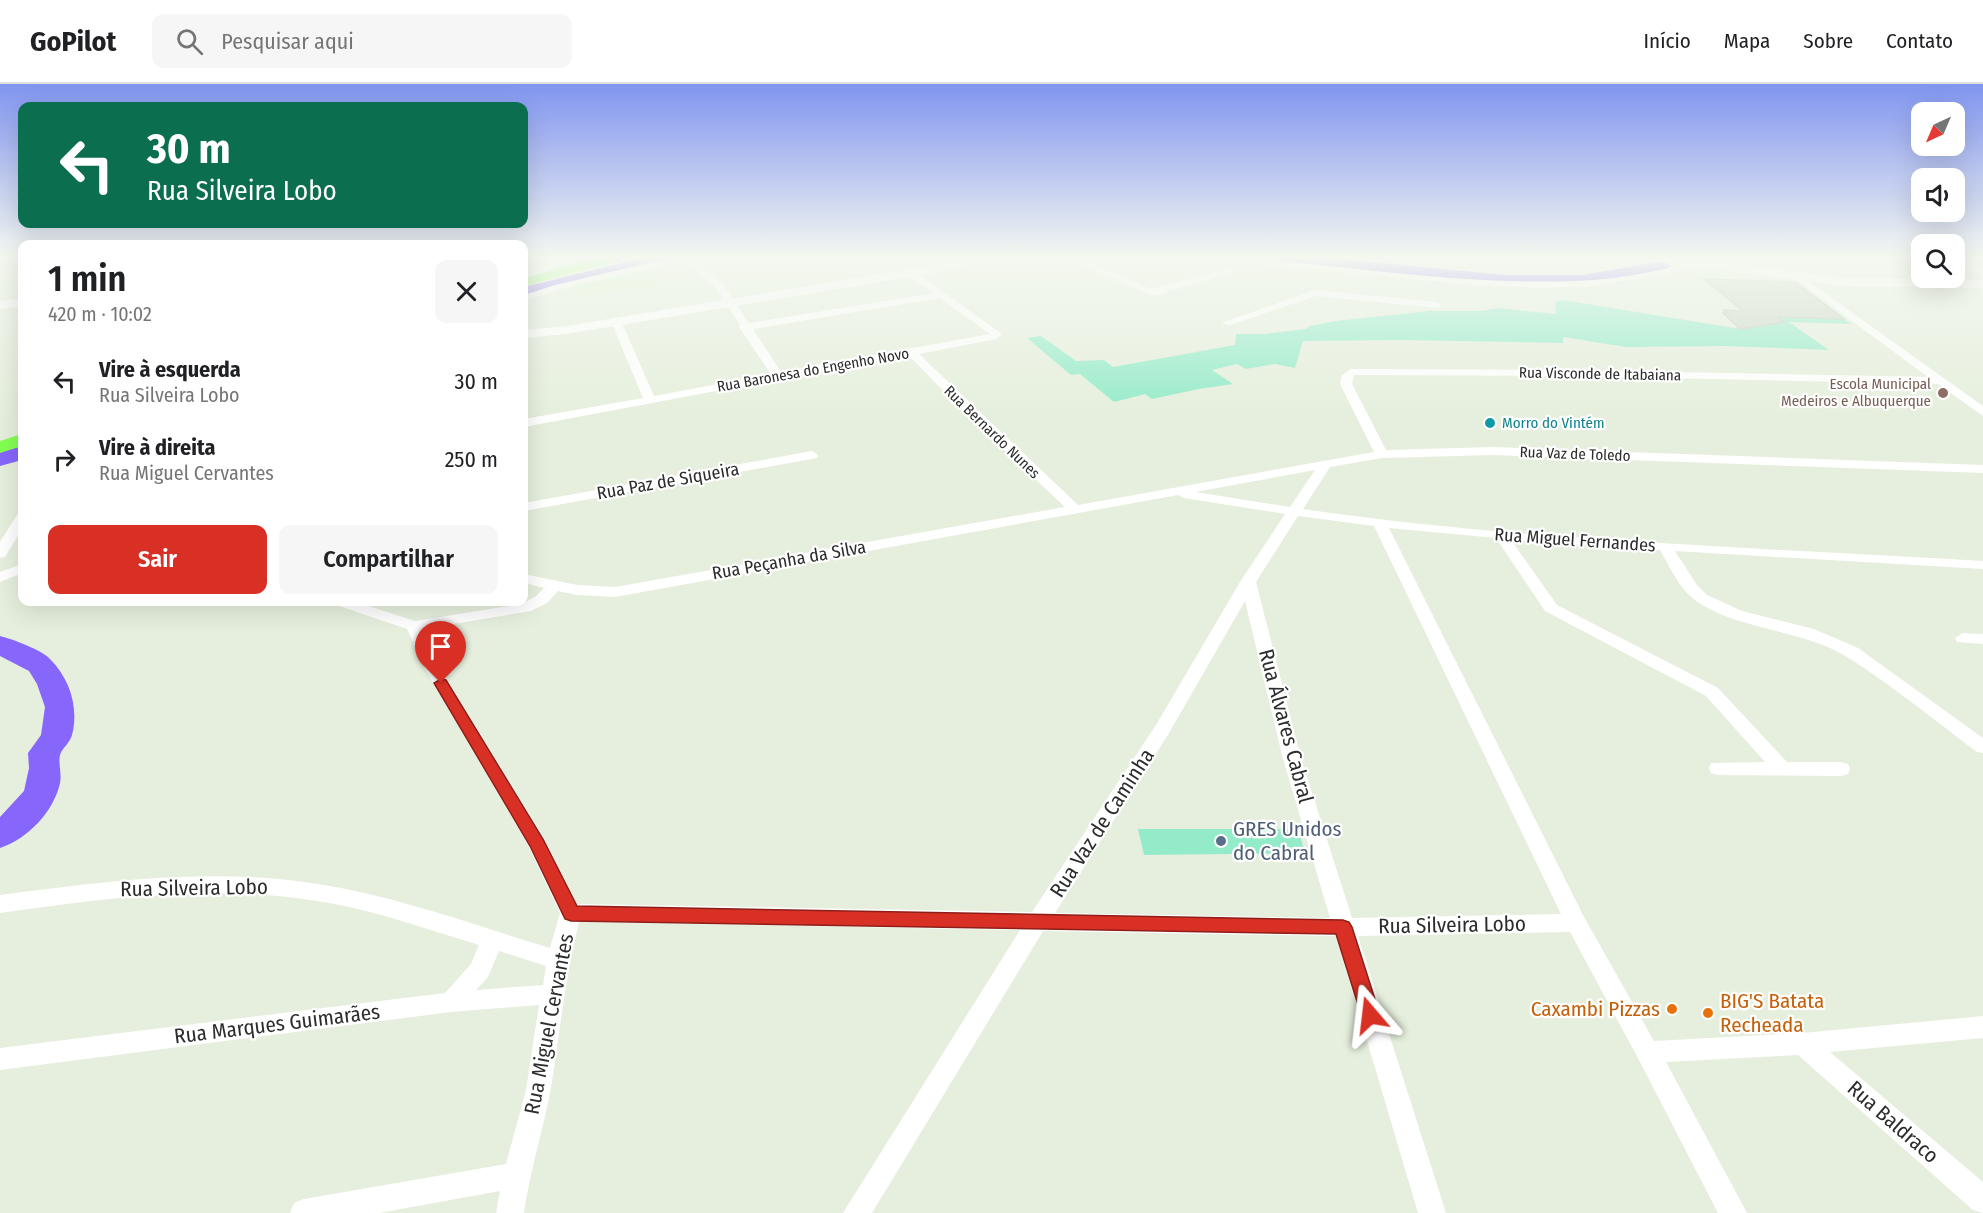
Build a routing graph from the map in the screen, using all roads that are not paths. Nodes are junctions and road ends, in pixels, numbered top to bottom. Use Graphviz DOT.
graph roads {
  1 [pos="678,311"];
  2 [pos="734,311"];
  3 [pos="844,311"];
  4 [pos="965,311"];
  5 [pos="1262,311"];
  6 [pos="1844,311"];
  7 [pos="611,322"];
  8 [pos="1226,323"];
  9 [pos="744,327"];
  10 [pos="528,329"];
  11 [pos="911,352"];
  12 [pos="778,376"];
  13 [pos="1941,381"];
  14 [pos="650,400"];
  15 [pos="1983,412"];
  16 [pos="528,422"];
  17 [pos="18,441"];
  18 [pos="0,447"];
  19 [pos="1382,454"];
  20 [pos="812,455"];
  21 [pos="1326,463"];
  22 [pos="1983,469"];
  23 [pos="1170,492"];
  24 [pos="528,506"];
  25 [pos="1075,509"];
  26 [pos="1295,510"];
  27 [pos="1378,523"];
  28 [pos="18,525"];
  29 [pos="1501,535"];
  30 [pos="1665,547"];
  31 [pos="0,554"];
  32 [pos="1983,566"];
  33 [pos="18,570"];
  34 [pos="0,577"];
  35 [pos="528,580"];
  36 [pos="1248,582"];
  37 [pos="555,585"];
  38 [pos="354,606"];
  39 [pos="414,626"];
  40 [pos="1963,638"];
  41 [pos="1983,639"];
  42 [pos="1983,747"];
  43 [pos="1718,768"];
  44 [pos="1782,768"];
  45 [pos="1841,769"];
  46 [pos="0,904"];
  47 [pos="571,914"];
  48 [pos="1037,922"];
  49 [pos="1576,923"];
  50 [pos="1343,927"];
  51 [pos="492,940"];
  52 [pos="558,960"];
  53 [pos="554,994"];
  54 [pos="451,1002"];
  55 [pos="1983,1027"];
  56 [pos="1803,1044"];
  57 [pos="1648,1052"];
  58 [pos="0,1059"];
  59 [pos="516,1175"];
  60 [pos="1983,1200"];
  61 [pos="368,1208"];
  62 [pos="304,1213"];
  63 [pos="510,1213"];
  64 [pos="857,1213"];
  65 [pos="1432,1213"];
  66 [pos="1733,1213"];
  1 -- 7 [label="street"];
  2 -- 9 [label="street"];
  3 -- 9 [label="street"];
  4 -- 11 [label="street, Rua Baronesa do Engenho Novo"];
  5 -- 8 [label="street"];
  6 -- 13 [label="street"];
  7 -- 10 [label="street"];
  7 -- 10 [label="street"];
  7 -- 14 [label="street"];
  9 -- 12 [label="street"];
  11 -- 12 [label="street, Rua Baronesa do Engenho Novo"];
  11 -- 25 [label="street, Rua Bernardo Nunes"];
  12 -- 14 [label="street, Rua Baronesa do Engenho Novo"];
  13 -- 15 [label="street"];
  13 -- 19 [label="street, Rua Visconde de Itabaiana"];
  14 -- 16 [label="street, Rua Baronesa do Engenho Novo"];
  17 -- 18 [label="main road"];
  19 -- 21 [label="street, Rua Vaz de Toledo"];
  19 -- 22 [label="street, Rua Vaz de Toledo"];
  20 -- 24 [label="street, Rua Paz de Siqueira"];
  21 -- 23 [label="street, Rua Vaz de Toledo"];
  21 -- 26 [label="street, Rua Vaz de Caminha"];
  23 -- 25 [label="street, Rua Peçanha da Silva"];
  23 -- 26 [label="street, Rua Miguel Fernandes"];
  25 -- 37 [label="street, Rua Peçanha da Silva"];
  26 -- 27 [label="street, Rua Miguel Fernandes"];
  26 -- 36 [label="street, Rua Vaz de Caminha"];
  27 -- 29 [label="street, Rua Miguel Fernandes"];
  27 -- 49 [label="street"];
  28 -- 31 [label="street"];
  29 -- 30 [label="street, Rua Miguel Fernandes"];
  29 -- 44 [label="street"];
  30 -- 32 [label="street, Rua Miguel Fernandes"];
  30 -- 42 [label="street"];
  33 -- 34 [label="street"];
  35 -- 37 [label="street, Rua Peçanha da Silva"];
  36 -- 48 [label="street, Rua Vaz de Caminha"];
  36 -- 50 [label="street, Rua Álvares Cabral"];
  37 -- 39 [label="street"];
  38 -- 39 [label="street"];
  39 -- 47 [label="street, Rua Miguel Cervantes"];
  40 -- 41 [label="street"];
  43 -- 44 [label="street"];
  44 -- 45 [label="street"];
  46 -- 51 [label="street, Rua Silveira Lobo"];
  47 -- 48 [label="street, Rua Silveira Lobo"];
  47 -- 52 [label="street, Rua Miguel Cervantes"];
  48 -- 50 [label="street, Rua Silveira Lobo"];
  48 -- 64 [label="street, Rua Vaz de Caminha"];
  49 -- 50 [label="street, Rua Silveira Lobo"];
  49 -- 57 [label="street"];
  50 -- 65 [label="street, Rua Álvares Cabral"];
  51 -- 52 [label="street, Rua Silveira Lobo"];
  51 -- 54 [label="street"];
  52 -- 53 [label="street, Rua Miguel Cervantes"];
  53 -- 54 [label="street, Rua Marques Guimarães"];
  53 -- 59 [label="street, Rua Miguel Cervantes"];
  54 -- 58 [label="street, Rua Marques Guimarães"];
  55 -- 56 [label="street"];
  56 -- 57 [label="street"];
  56 -- 60 [label="street, Rua Baldraco"];
  57 -- 66 [label="street"];
  59 -- 61 [label="street"];
  59 -- 63 [label="street, Rua Miguel Cervantes"];
  61 -- 62 [label="street"];
}
